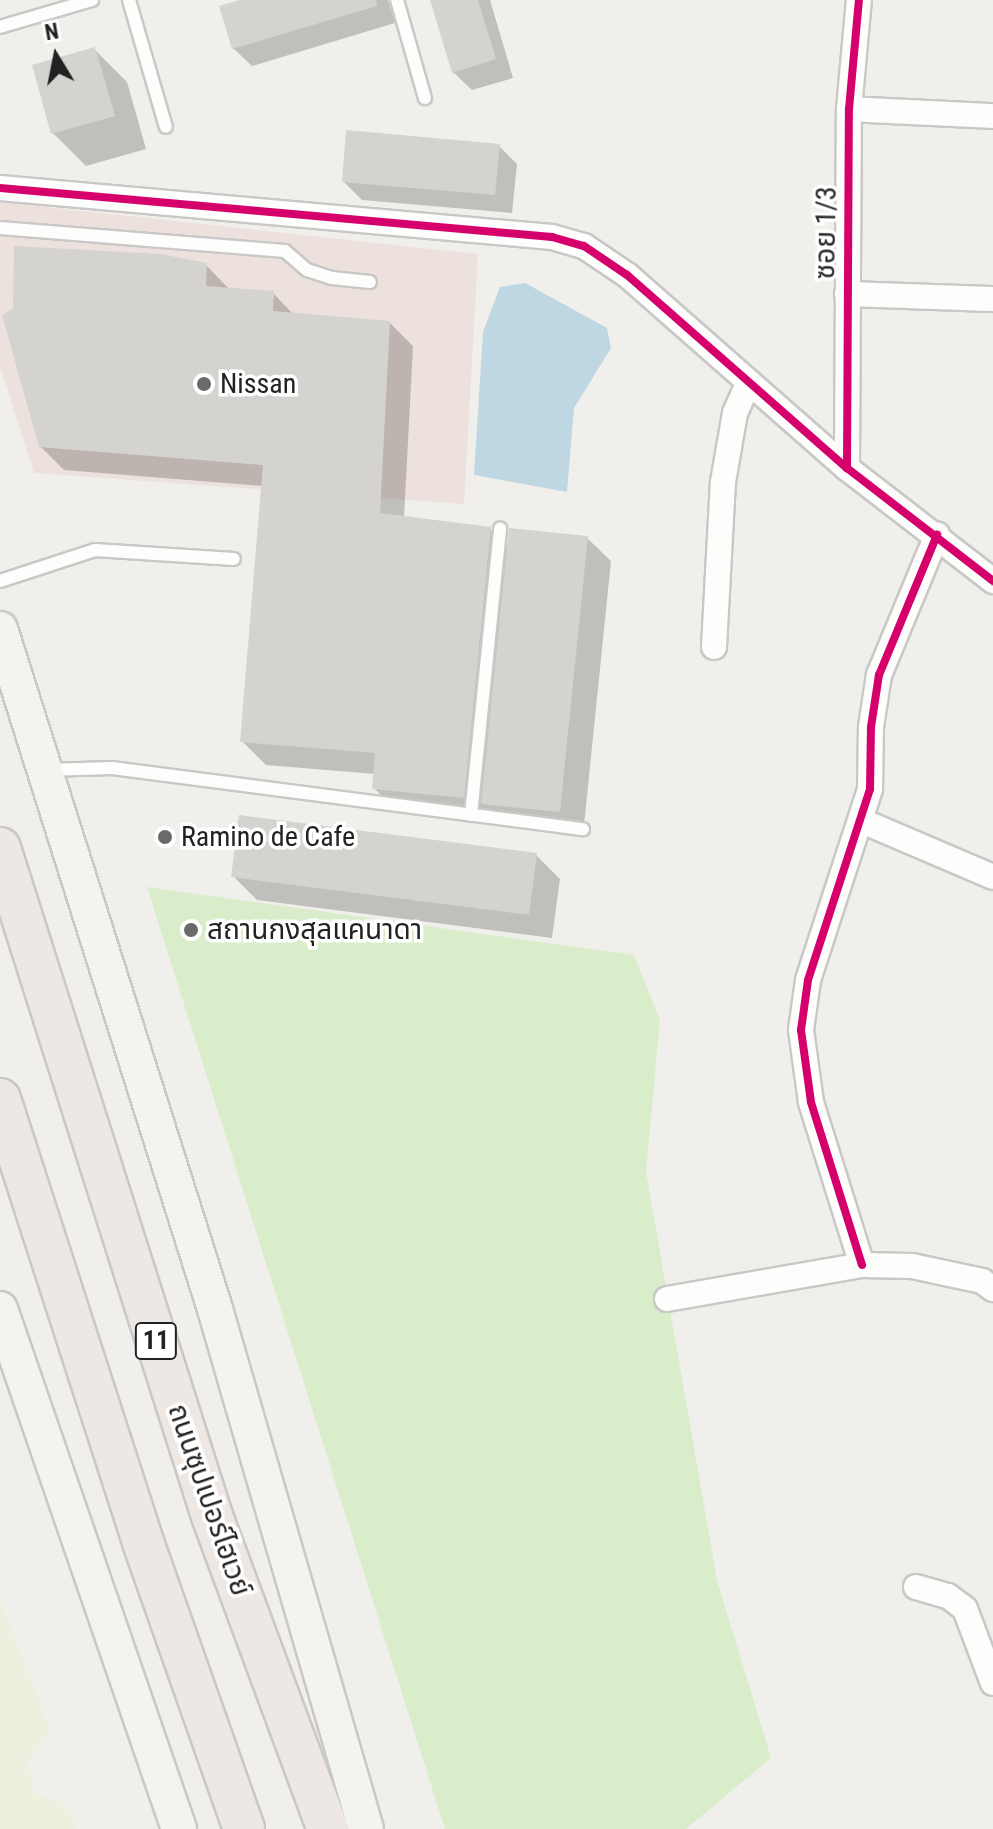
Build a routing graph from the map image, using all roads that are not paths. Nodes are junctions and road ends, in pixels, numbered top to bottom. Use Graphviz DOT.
graph roads {
  1 [pos="92,0"];
  2 [pos="129,0"];
  3 [pos="397,0"];
  4 [pos="859,0"];
  5 [pos="0,27"];
  6 [pos="425,98"];
  7 [pos="849,109"];
  8 [pos="993,116"];
  9 [pos="166,127"];
  10 [pos="0,188"];
  11 [pos="0,228"];
  12 [pos="370,282"];
  13 [pos="847,294"];
  14 [pos="993,299"];
  15 [pos="748,384"];
  16 [pos="847,468"];
  17 [pos="500,528"];
  18 [pos="937,535"];
  19 [pos="234,559"];
  20 [pos="0,581"];
  21 [pos="993,581"];
  22 [pos="0,629"];
  23 [pos="714,647"];
  24 [pos="43,770"];
  25 [pos="471,815"];
  26 [pos="862,821"];
  27 [pos="583,829"];
  28 [pos="0,848"];
  29 [pos="993,877"];
  30 [pos="0,1099"];
  31 [pos="862,1265"];
  32 [pos="993,1289"];
  33 [pos="667,1299"];
  34 [pos="0,1309"];
  35 [pos="916,1587"];
  36 [pos="993,1683"];
  37 [pos="352,1774"];
  38 [pos="179,1829"];
  39 [pos="244,1829"];
  40 [pos="328,1829"];
  41 [pos="366,1829"];
  42 [pos="374,1829"];
  1 -- 5 [label="lane"];
  2 -- 9 [label="lane"];
  3 -- 6 [label="lane"];
  4 -- 7 [label="street, ซอย 1/3"];
  7 -- 8 [label="street"];
  7 -- 13 [label="street, ซอย 1/3"];
  10 -- 15 [label="street"];
  11 -- 12 [label="lane"];
  13 -- 14 [label="street"];
  13 -- 16 [label="street, ซอย 1/3"];
  15 -- 16 [label="street"];
  15 -- 23 [label="street"];
  16 -- 18 [label="street"];
  17 -- 25 [label="lane"];
  18 -- 21 [label="street"];
  18 -- 26 [label="street"];
  19 -- 20 [label="lane"];
  22 -- 24 [label="main road"];
  24 -- 25 [label="lane"];
  24 -- 37 [label="main road"];
  25 -- 27 [label="lane"];
  26 -- 29 [label="street"];
  26 -- 31 [label="street"];
  28 -- 40 [label="highway, ถนนซุปเปอร์ไฮเวย์ / 11"];
  30 -- 39 [label="highway"];
  31 -- 32 [label="street"];
  31 -- 33 [label="street"];
  34 -- 38 [label="main road"];
  35 -- 36 [label="street"];
  37 -- 41 [label="main road"];
  37 -- 42 [label="main road"];
}
